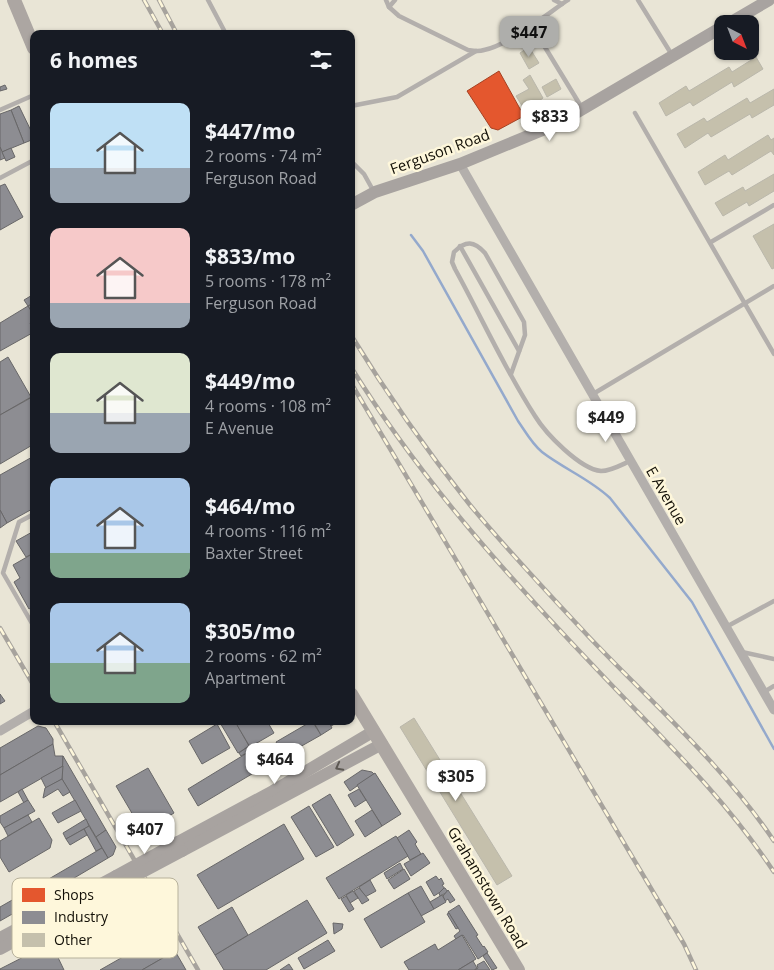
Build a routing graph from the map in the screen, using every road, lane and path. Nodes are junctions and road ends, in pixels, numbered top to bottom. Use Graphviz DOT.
graph roads {
  1 [pos="14,0"];
  2 [pos="208,0"];
  3 [pos="386,0"];
  4 [pos="395,0"];
  5 [pos="554,0"];
  6 [pos="568,0"];
  7 [pos="638,0"];
  8 [pos="768,0"];
  9 [pos="562,4"];
  10 [pos="753,4"];
  11 [pos="389,7"];
  12 [pos="739,15"];
  13 [pos="224,30"];
  14 [pos="714,32"];
  15 [pos="30,38"];
  16 [pos="540,39"];
  17 [pos="476,51"];
  18 [pos="672,57"];
  19 [pos="30,97"];
  20 [pos="355,105"];
  21 [pos="583,109"];
  22 [pos="0,110"];
  23 [pos="635,113"];
  24 [pos="30,162"];
  25 [pos="460,164"];
  26 [pos="355,165"];
  27 [pos="0,178"];
  28 [pos="375,192"];
  29 [pos="355,203"];
  30 [pos="774,205"];
  31 [pos="711,242"];
  32 [pos="460,246"];
  33 [pos="774,286"];
  34 [pos="745,303"];
  35 [pos="519,352"];
  36 [pos="774,354"];
  37 [pos="510,374"];
  38 [pos="592,395"];
  39 [pos="630,461"];
  40 [pos="30,516"];
  41 [pos="774,601"];
  42 [pos="30,620"];
  43 [pos="726,627"];
  44 [pos="740,652"];
  45 [pos="774,659"];
  46 [pos="774,686"];
  47 [pos="764,692"];
  48 [pos="355,700"];
  49 [pos="774,710"];
  50 [pos="30,713"];
  51 [pos="0,731"];
  52 [pos="374,731"];
  53 [pos="382,744"];
  54 [pos="180,846"];
  55 [pos="122,878"];
  56 [pos="12,932"];
  57 [pos="0,938"];
  58 [pos="12,942"];
  59 [pos="0,949"];
  60 [pos="518,970"];
  1 -- 15 [label="main road"];
  2 -- 13 [label="lane"];
  3 -- 11 [label="lane"];
  4 -- 11 [label="lane"];
  5 -- 9 [label="lane"];
  6 -- 9 [label="lane"];
  7 -- 18 [label="lane"];
  8 -- 10 [label="main road"];
  9 -- 17 [label="lane"];
  10 -- 12 [label="main road"];
  11 -- 17 [label="lane"];
  14 -- 18 [label="main road, Ferguson Road"];
  16 -- 21 [label="lane"];
  17 -- 20 [label="lane"];
  18 -- 21 [label="main road, Ferguson Road"];
  19 -- 22 [label="lane"];
  21 -- 25 [label="main road, Ferguson Road"];
  23 -- 31 [label="lane"];
  24 -- 27 [label="lane"];
  25 -- 28 [label="main road, Ferguson Road"];
  25 -- 38 [label="street, E Avenue"];
  26 -- 28 [label="lane"];
  28 -- 29 [label="main road, Ferguson Road"];
  30 -- 31 [label="lane"];
  31 -- 34 [label="lane"];
  32 -- 35 [label="lane"];
  32 -- 35 [label="lane"];
  32 -- 37 [label="lane"];
  33 -- 34 [label="lane"];
  34 -- 36 [label="lane"];
  34 -- 38 [label="lane"];
  35 -- 37 [label="lane"];
  37 -- 39 [label="lane"];
  38 -- 39 [label="street, E Avenue"];
  39 -- 43 [label="street, E Avenue"];
  40 -- 42 [label="lane"];
  41 -- 43 [label="lane"];
  43 -- 44 [label="street, E Avenue"];
  44 -- 45 [label="lane"];
  44 -- 47 [label="street, E Avenue"];
  46 -- 47 [label="lane"];
  47 -- 49 [label="street, E Avenue"];
  48 -- 52 [label="main road, Grahamstown Road"];
  50 -- 51 [label="street"];
  52 -- 53 [label="main road, Grahamstown Road"];
  52 -- 54 [label="main road"];
  53 -- 54 [label="main road, one-way"];
  53 -- 60 [label="main road, Grahamstown Road"];
  54 -- 55 [label="main road, bridge"];
  56 -- 57 [label="main road"];
  58 -- 59 [label="main road"];
}
